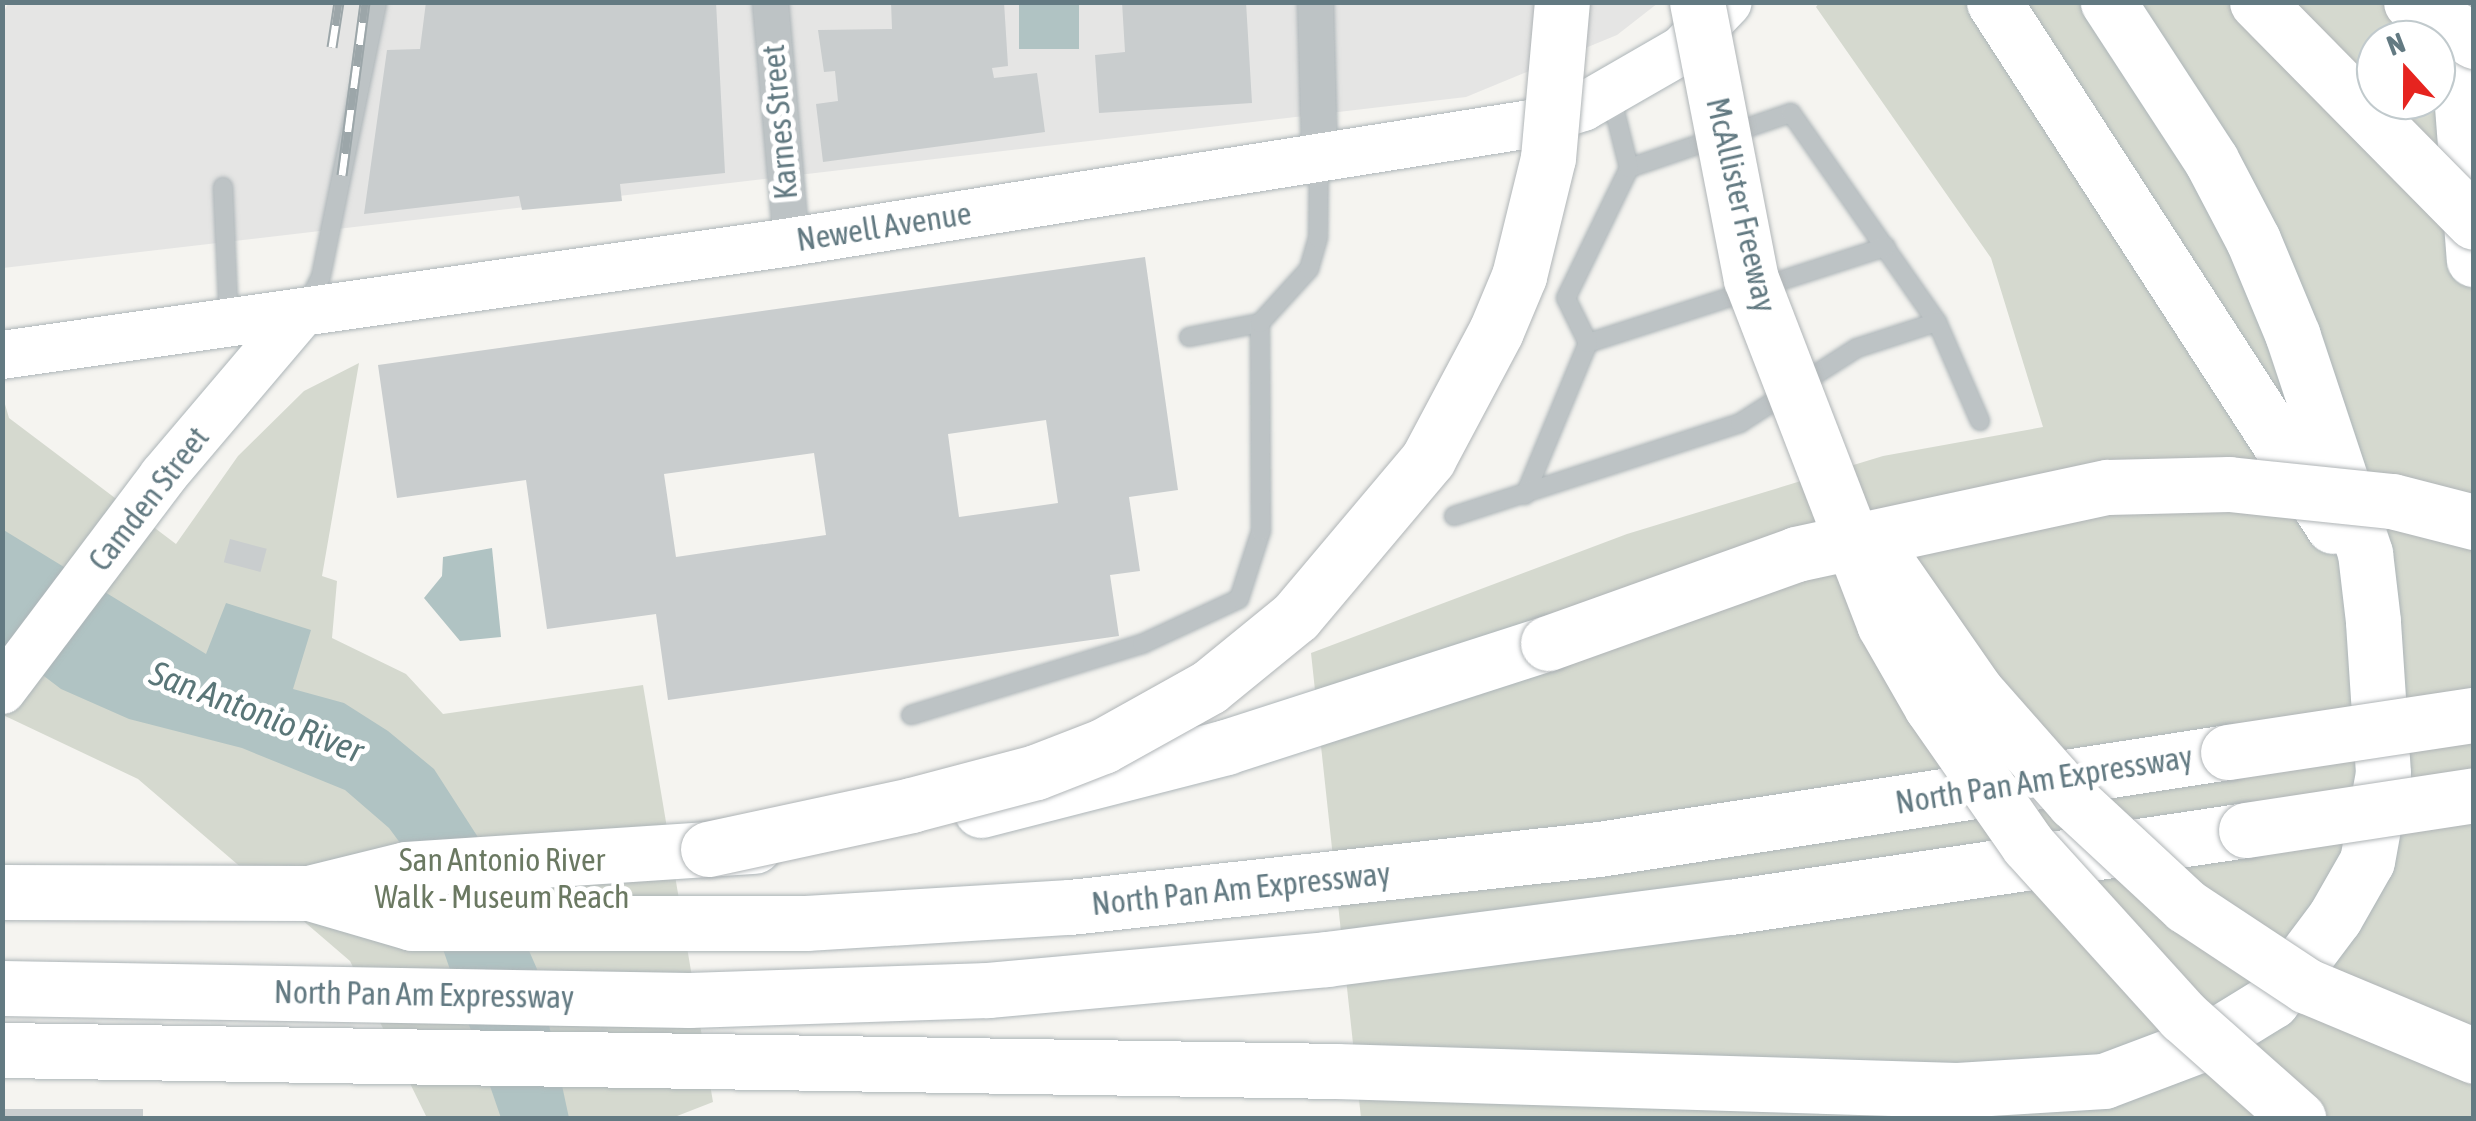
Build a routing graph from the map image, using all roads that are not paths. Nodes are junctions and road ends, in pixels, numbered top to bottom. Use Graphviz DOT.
graph roads {
  1 [pos="377,2"];
  2 [pos="770,2"];
  3 [pos="1315,2"];
  4 [pos="1562,2"];
  5 [pos="1697,2"];
  6 [pos="1728,2"];
  7 [pos="2257,2"];
  8 [pos="2411,2"];
  9 [pos="2454,2"];
  10 [pos="1995,4"];
  11 [pos="2113,13"];
  12 [pos="2474,41"];
  13 [pos="1609,91"];
  14 [pos="1319,159"];
  15 [pos="1629,168"];
  16 [pos="224,187"];
  17 [pos="2474,222"];
  18 [pos="790,242"];
  19 [pos="1886,246"];
  20 [pos="2474,258"];
  21 [pos="300,313"];
  22 [pos="1937,322"];
  23 [pos="1260,323"];
  24 [pos="229,324"];
  25 [pos="1190,336"];
  26 [pos="1588,343"];
  27 [pos="5,355"];
  28 [pos="1980,421"];
  29 [pos="1817,461"];
  30 [pos="1525,495"];
  31 [pos="1454,516"];
  32 [pos="2474,522"];
  33 [pos="2373,620"];
  34 [pos="2,690"];
  35 [pos="2474,715"];
  36 [pos="911,716"];
  37 [pos="2474,795"];
  38 [pos="708,848"];
  39 [pos="2,892"];
  40 [pos="310,893"];
  41 [pos="2,992"];
  42 [pos="2,1050"];
  43 [pos="2474,1056"];
  44 [pos="2,1070"];
  45 [pos="1327,1085"];
  46 [pos="1556,1118"];
  47 [pos="2298,1118"];
  1 -- 21 [label="lane"];
  2 -- 18 [label="street, Karnes Street"];
  3 -- 14 [label="street"];
  4 -- 38 [label="main road, bridge"];
  5 -- 29 [label="main road, McAllister Freeway, bridge"];
  6 -- 13 [label="main road, Newell Avenue"];
  7 -- 17 [label="main road, bridge"];
  8 -- 12 [label="main road, bridge"];
  9 -- 20 [label="main road"];
  10 -- 33 [label="main road"];
  11 -- 33 [label="main road"];
  13 -- 14 [label="main road, Newell Avenue"];
  13 -- 15 [label="lane"];
  14 -- 18 [label="main road, Newell Avenue"];
  14 -- 23 [label="lane"];
  15 -- 19 [label="lane"];
  15 -- 26 [label="lane"];
  16 -- 24 [label="lane"];
  18 -- 21 [label="main road, Newell Avenue"];
  19 -- 22 [label="lane"];
  19 -- 26 [label="lane"];
  21 -- 24 [label="main road, Newell Avenue"];
  21 -- 34 [label="main road, Camden Street"];
  22 -- 28 [label="lane"];
  22 -- 30 [label="lane"];
  23 -- 25 [label="lane"];
  23 -- 36 [label="lane"];
  24 -- 27 [label="main road, Newell Avenue"];
  26 -- 30 [label="lane"];
  29 -- 43 [label="main road, bridge"];
  29 -- 47 [label="main road, bridge"];
  30 -- 31 [label="lane"];
  32 -- 38 [label="main road, bridge"];
  33 -- 45 [label="main road"];
  35 -- 40 [label="main road, North Pan Am Expressway, bridge"];
  37 -- 41 [label="main road, North Pan Am Expressway, bridge"];
  38 -- 40 [label="main road"];
  39 -- 40 [label="main road, North Pan Am Expressway"];
  42 -- 45 [label="main road"];
  44 -- 45 [label="main road"];
  45 -- 46 [label="main road"];
}
